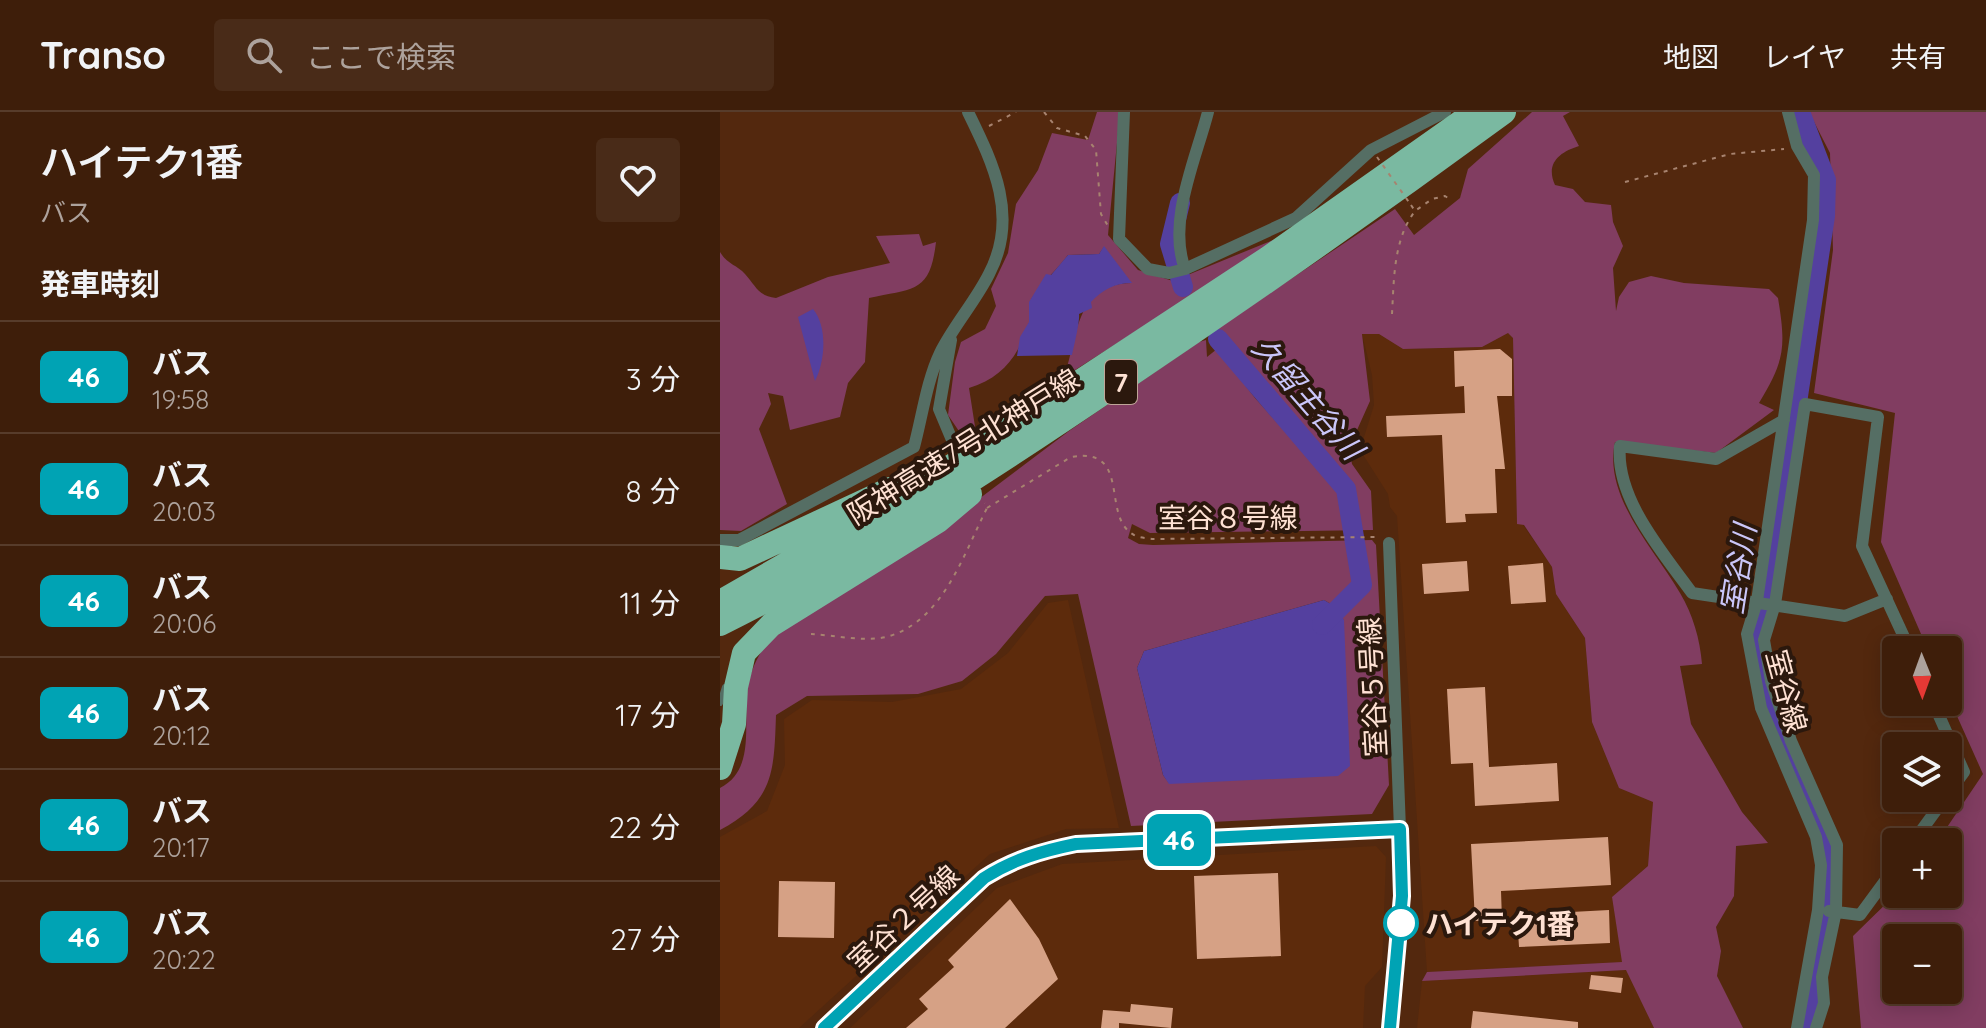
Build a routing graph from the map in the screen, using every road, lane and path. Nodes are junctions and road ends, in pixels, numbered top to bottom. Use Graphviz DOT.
graph roads {
  1 [pos="968,112"];
  2 [pos="1016,112"];
  3 [pos="1044,112"];
  4 [pos="1124,112"];
  5 [pos="1208,112"];
  6 [pos="1445,112"];
  7 [pos="1475,112"];
  8 [pos="1504,112"];
  9 [pos="1788,112"];
  10 [pos="977,131"];
  11 [pos="1797,146"];
  12 [pos="1377,157"];
  13 [pos="1625,182"];
  14 [pos="1451,200"];
  15 [pos="1415,211"];
  16 [pos="1119,239"];
  17 [pos="1179,270"];
  18 [pos="1392,314"];
  19 [pos="952,333"];
  20 [pos="1784,420"];
  21 [pos="1040,436"];
  22 [pos="952,440"];
  23 [pos="985,444"];
  24 [pos="983,498"];
  25 [pos="987,508"];
  26 [pos="720,540"];
  27 [pos="1389,543"];
  28 [pos="727,560"];
  29 [pos="1887,599"];
  30 [pos="1757,601"];
  31 [pos="720,602"];
  32 [pos="1775,604"];
  33 [pos="720,624"];
  34 [pos="811,634"];
  35 [pos="1904,636"];
  36 [pos="727,683"];
  37 [pos="720,703"];
  38 [pos="720,768"];
  39 [pos="1400,829"];
  40 [pos="1882,885"];
  41 [pos="1818,910"];
  42 [pos="1836,911"];
  43 [pos="824,1028"];
  44 [pos="1390,1028"];
  45 [pos="1797,1028"];
  46 [pos="1816,1028"];
  1 -- 10 [label="street"];
  2 -- 10 [label="path"];
  3 -- 16 [label="path"];
  4 -- 16 [label="street"];
  5 -- 17 [label="street"];
  6 -- 17 [label="street"];
  7 -- 23 [label="highway, 阪神高速7号北神戸線 / 7"];
  8 -- 21 [label="highway, 阪神高速7号北神戸線 / 7"];
  9 -- 11 [label="street, 室谷線"];
  10 -- 19 [label="street"];
  11 -- 13 [label="path"];
  11 -- 20 [label="street, 室谷線"];
  12 -- 15 [label="path, bridge"];
  14 -- 15 [label="path"];
  15 -- 18 [label="path"];
  16 -- 17 [label="street"];
  19 -- 22 [label="street"];
  19 -- 26 [label="street"];
  20 -- 30 [label="street, 室谷線"];
  20 -- 30 [label="street"];
  21 -- 33 [label="highway, 阪神高速7号北神戸線 / 7"];
  21 -- 38 [label="highway"];
  23 -- 28 [label="highway"];
  23 -- 31 [label="highway, 阪神高速7号北神戸線 / 7"];
  24 -- 25 [label="path"];
  25 -- 27 [label="path, 室谷８号線"];
  25 -- 34 [label="path"];
  27 -- 39 [label="street, 室谷５号線"];
  29 -- 32 [label="street"];
  29 -- 32 [label="street"];
  29 -- 35 [label="street"];
  30 -- 32 [label="street"];
  30 -- 41 [label="street, 室谷線"];
  32 -- 42 [label="street"];
  36 -- 37 [label="lane"];
  39 -- 43 [label="street, 室谷２号線"];
  39 -- 44 [label="street"];
  40 -- 42 [label="street"];
  41 -- 42 [label="street"];
  41 -- 45 [label="street, 室谷線"];
  42 -- 46 [label="street"];
}
